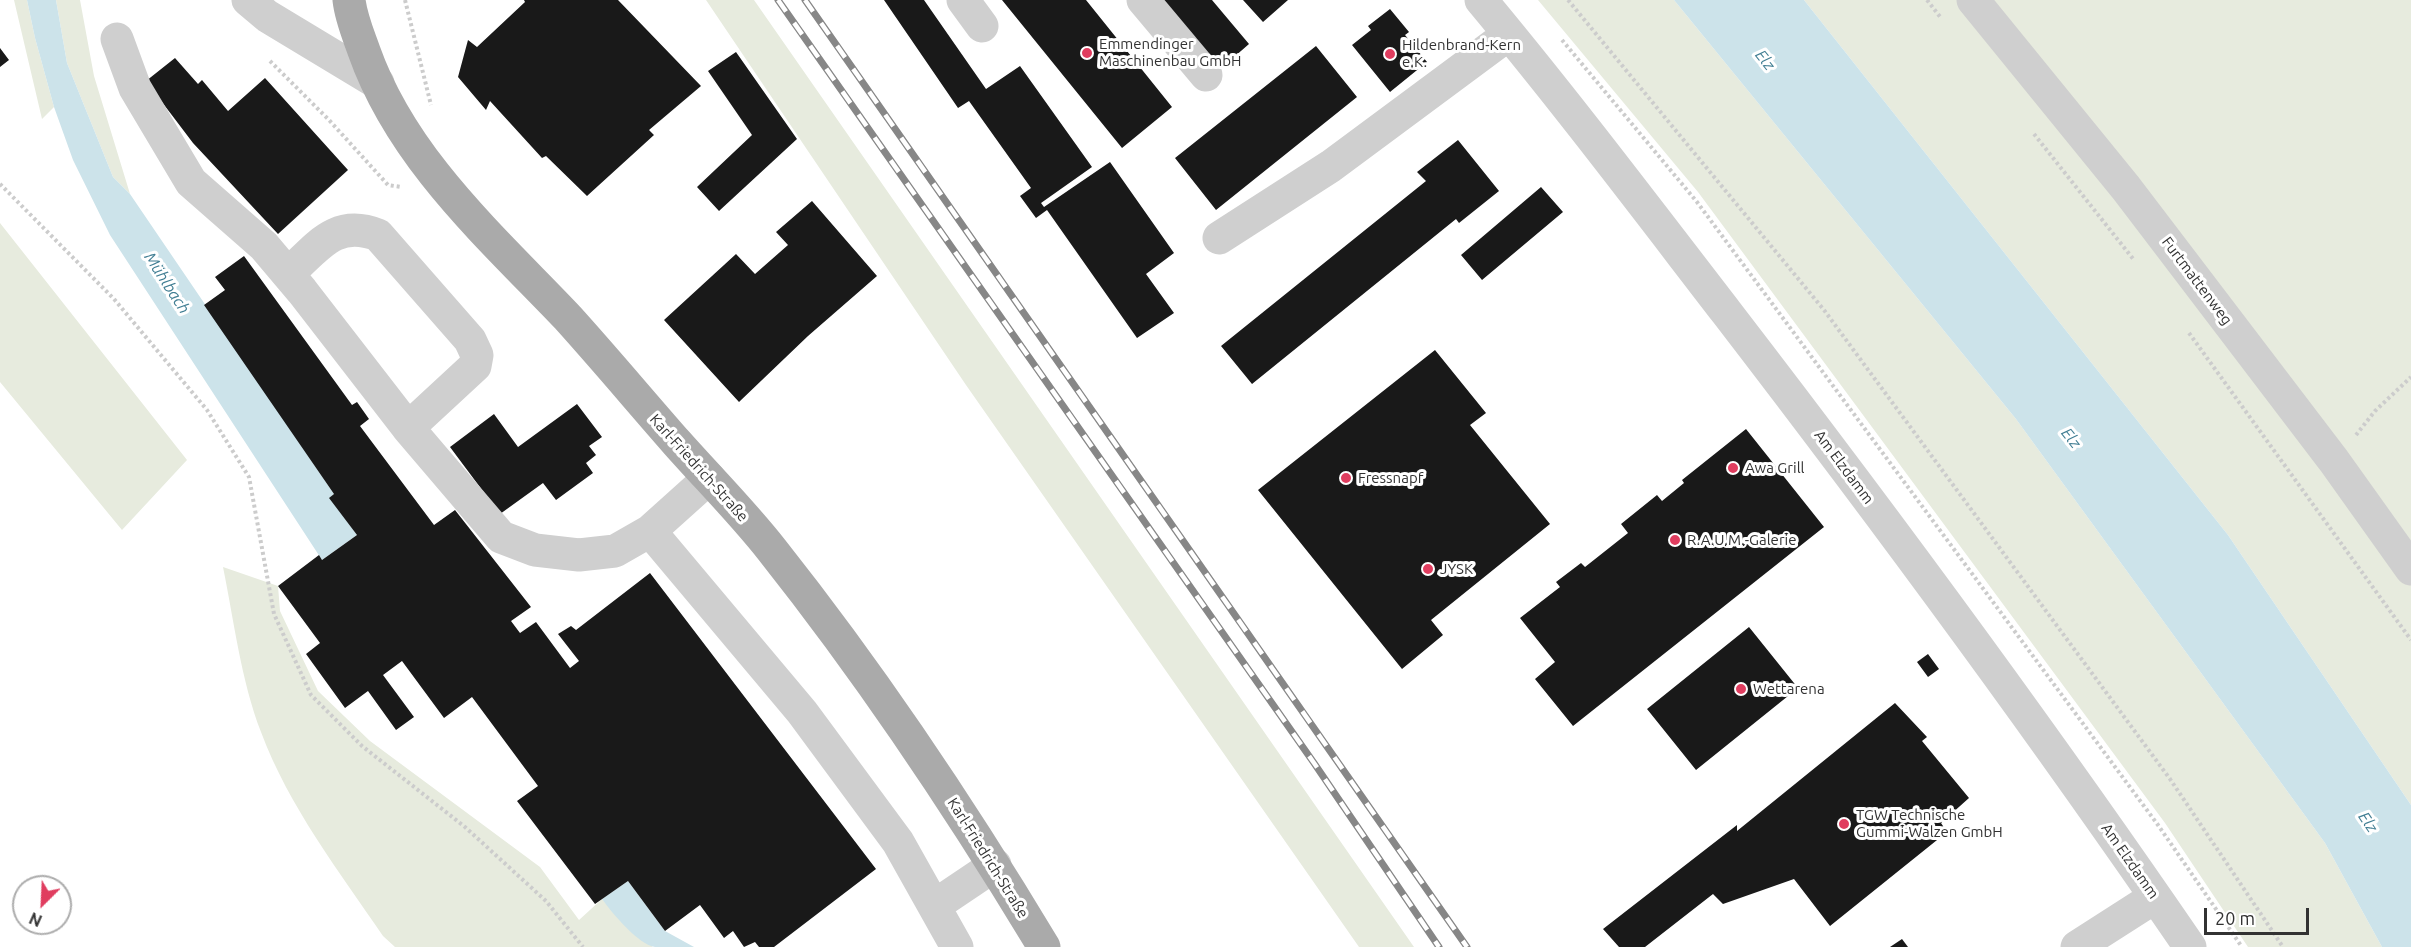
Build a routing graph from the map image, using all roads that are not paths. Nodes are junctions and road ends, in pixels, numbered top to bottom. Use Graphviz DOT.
graph roads {
  1 [pos="248,0"];
  2 [pos="350,0"];
  3 [pos="963,0"];
  4 [pos="1143,0"];
  5 [pos="1481,0"];
  6 [pos="1973,0"];
  7 [pos="982,26"];
  8 [pos="1509,34"];
  9 [pos="117,39"];
  10 [pos="1206,75"];
  11 [pos="378,83"];
  12 [pos="1219,238"];
  13 [pos="288,274"];
  14 [pos="408,428"];
  15 [pos="709,478"];
  16 [pos="650,531"];
  17 [pos="2411,569"];
  18 [pos="995,865"];
  19 [pos="2155,897"];
  20 [pos="934,906"];
  21 [pos="957,947"];
  22 [pos="1044,947"];
  23 [pos="2077,947"];
  24 [pos="2190,947"];
  1 -- 11 [label="street"];
  2 -- 11 [label="main road, Karl-Friedrich-Straße"];
  3 -- 7 [label="street"];
  4 -- 10 [label="street"];
  5 -- 8 [label="street, Am Elzdamm"];
  6 -- 17 [label="street, Furtmattenweg"];
  8 -- 12 [label="street"];
  8 -- 19 [label="street, Am Elzdamm"];
  9 -- 13 [label="street"];
  11 -- 15 [label="main road, Karl-Friedrich-Straße"];
  13 -- 14 [label="street"];
  13 -- 14 [label="street"];
  14 -- 16 [label="street"];
  15 -- 16 [label="street"];
  15 -- 18 [label="main road, Karl-Friedrich-Straße"];
  16 -- 20 [label="street"];
  18 -- 20 [label="street"];
  18 -- 22 [label="main road, Karl-Friedrich-Straße"];
  19 -- 23 [label="street"];
  19 -- 24 [label="street, Am Elzdamm"];
  20 -- 21 [label="street"];
}
